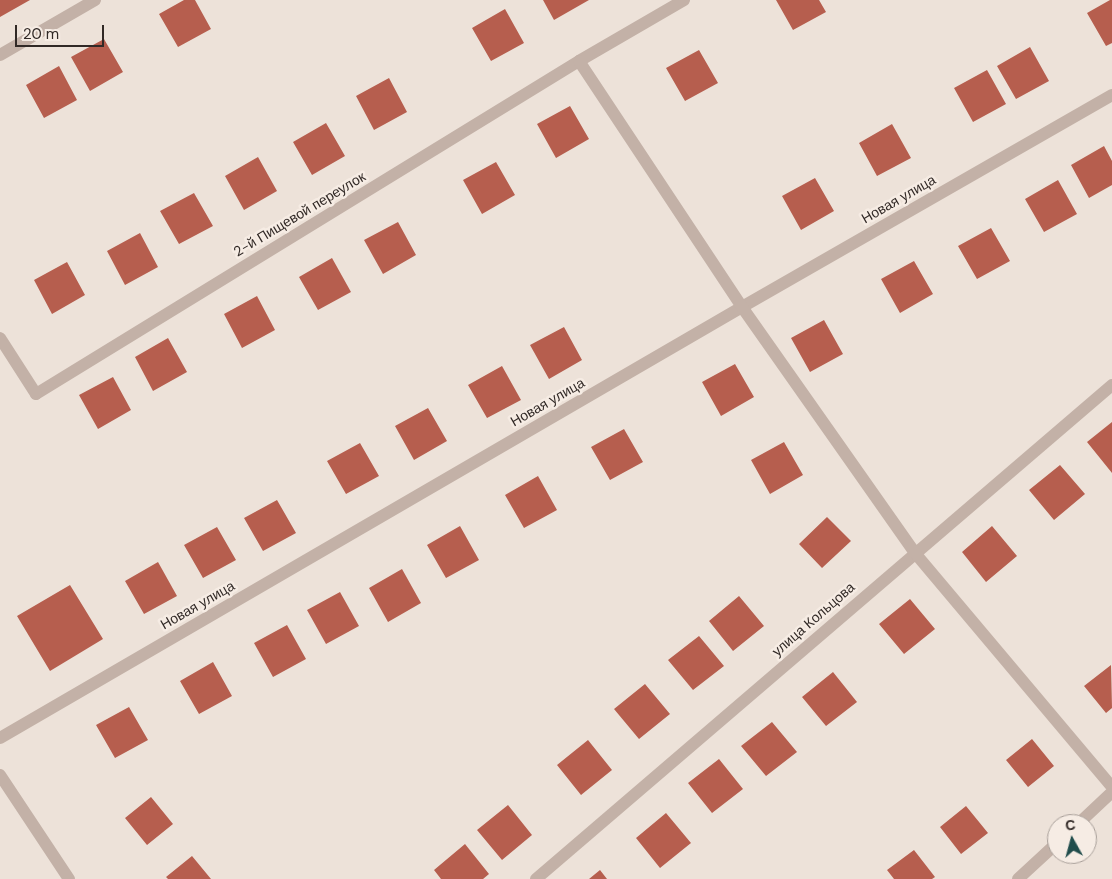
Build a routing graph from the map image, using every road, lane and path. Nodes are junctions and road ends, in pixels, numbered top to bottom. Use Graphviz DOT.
graph roads {
  1 [pos="95,0"];
  2 [pos="684,0"];
  3 [pos="0,55"];
  4 [pos="579,61"];
  5 [pos="1112,95"];
  6 [pos="742,307"];
  7 [pos="0,338"];
  8 [pos="1112,385"];
  9 [pos="915,553"];
  10 [pos="0,738"];
  11 [pos="0,775"];
  12 [pos="1112,787"];
  13 [pos="1112,792"];
  14 [pos="1089,814"];
  15 [pos="1047,852"];
  16 [pos="69,879"];
  17 [pos="536,879"];
  18 [pos="1018,879"];
  1 -- 3 [label="street"];
  2 -- 4 [label="street, 2-й Пищевой переулок"];
  4 -- 6 [label="street"];
  4 -- 7 [label="street, 2-й Пищевой переулок"];
  5 -- 6 [label="street, Новая улица"];
  6 -- 9 [label="street"];
  6 -- 10 [label="street, Новая улица"];
  8 -- 9 [label="street, улица Кольцова"];
  9 -- 12 [label="street"];
  9 -- 17 [label="street, улица Кольцова"];
  11 -- 16 [label="street"];
  13 -- 14 [label="street"];
  15 -- 18 [label="street"];
}
